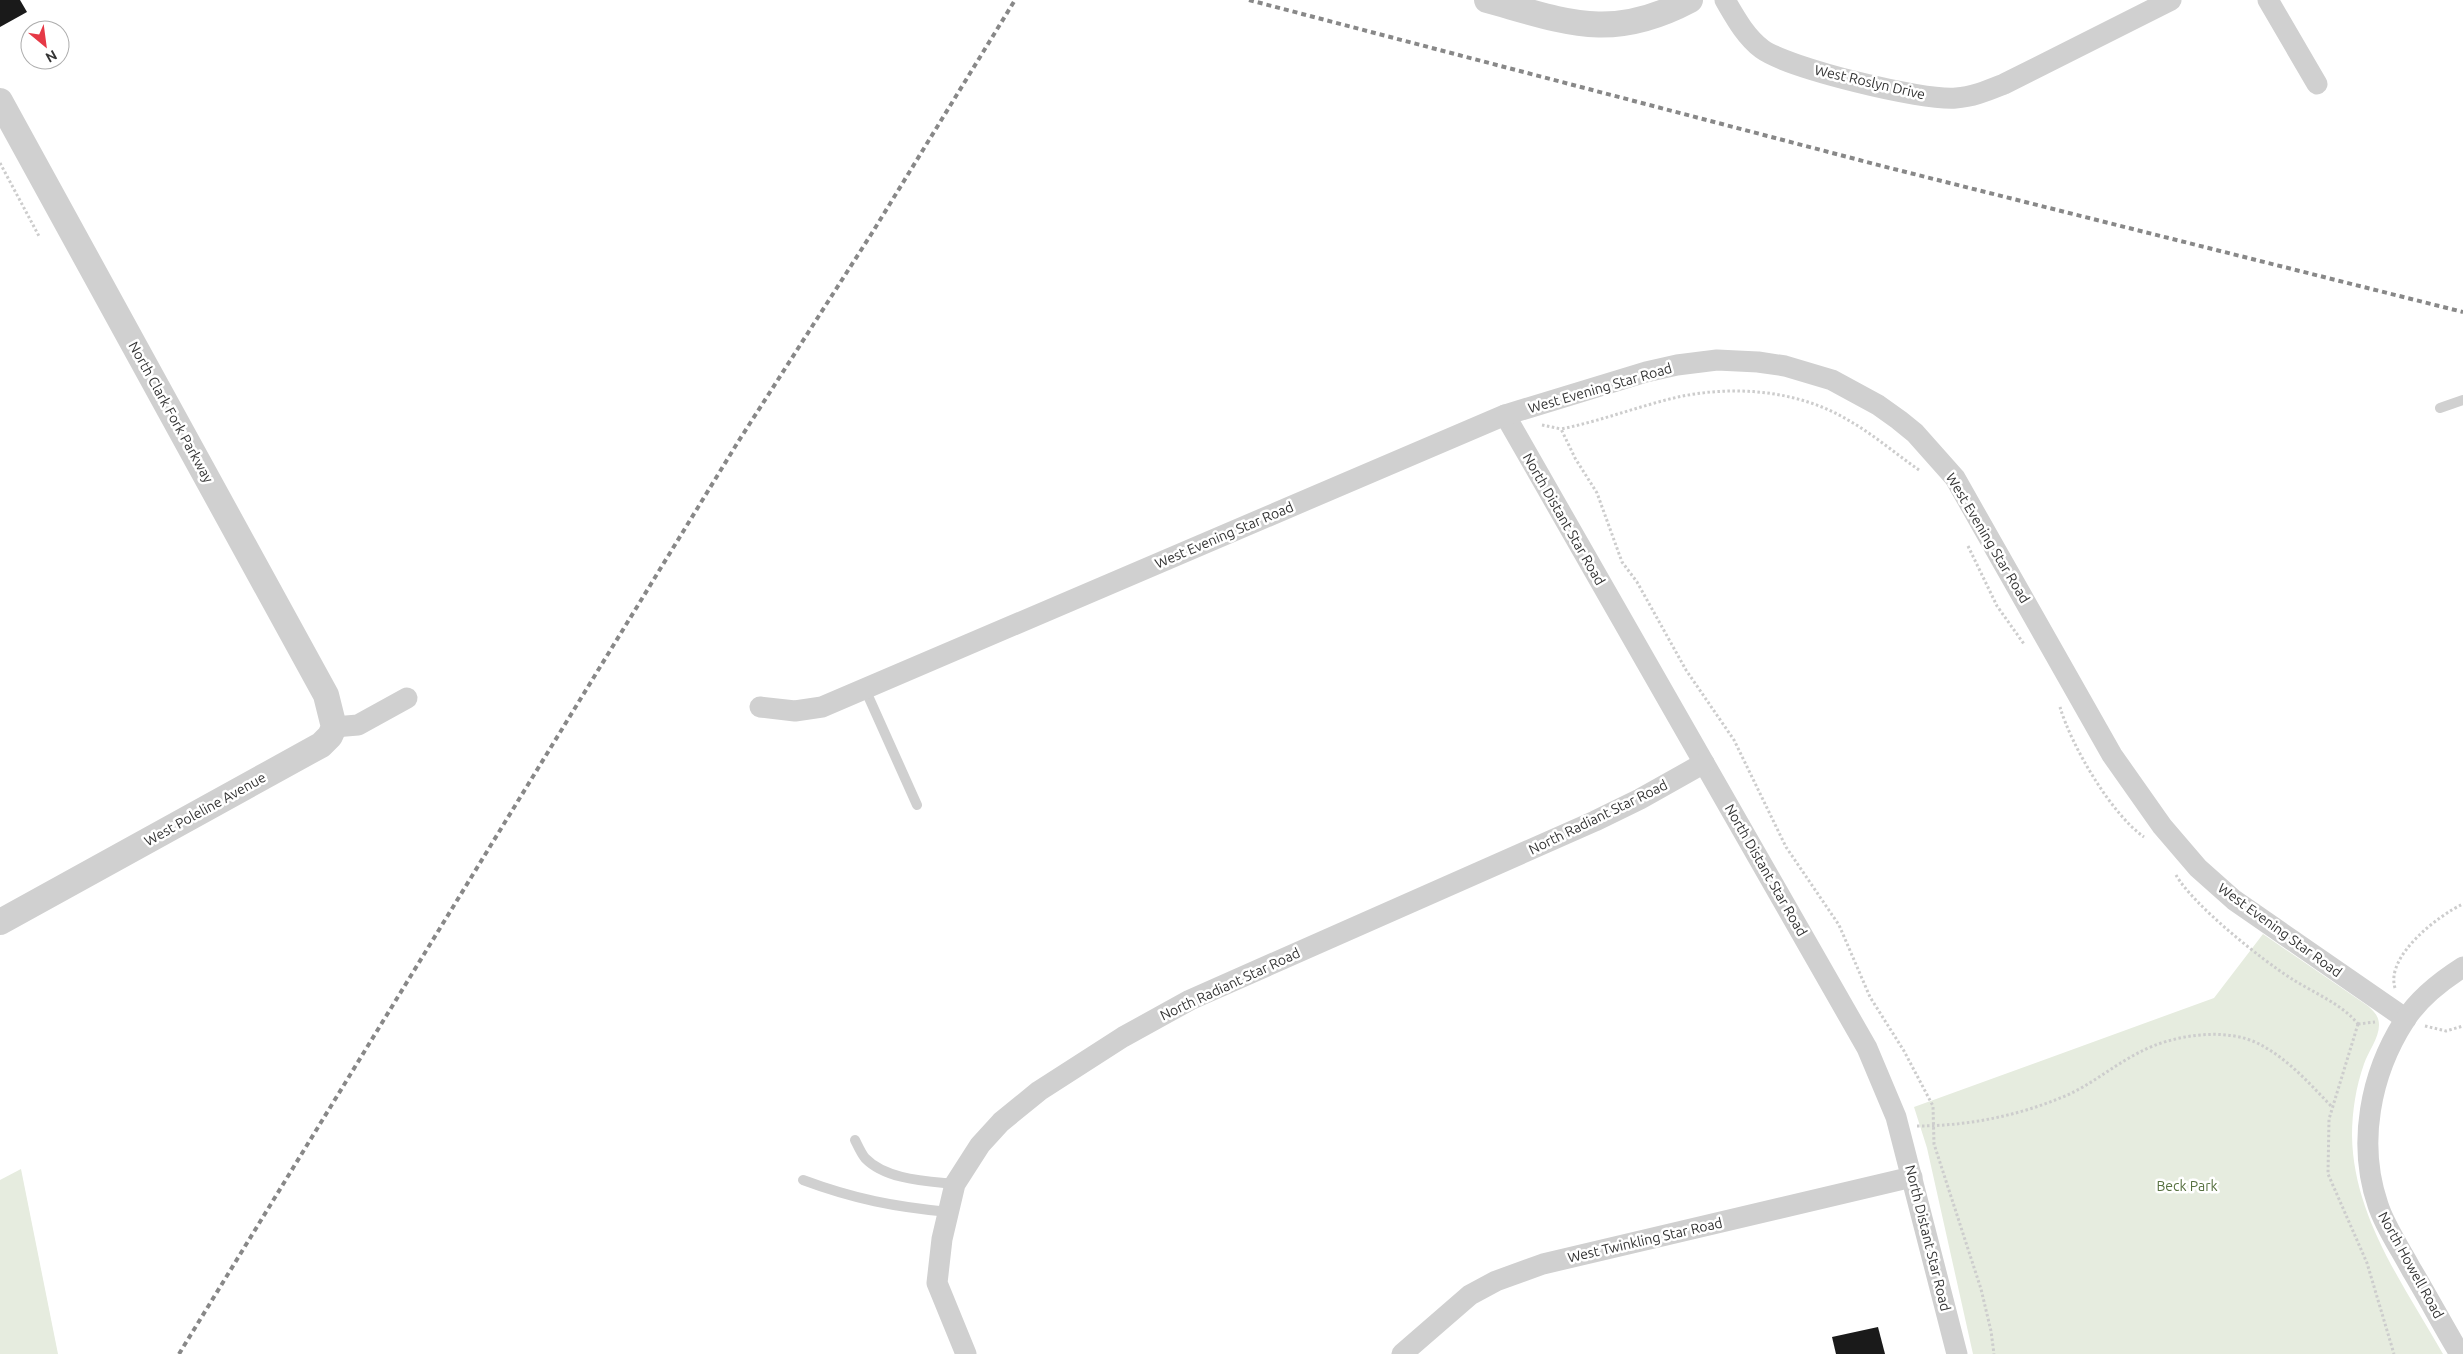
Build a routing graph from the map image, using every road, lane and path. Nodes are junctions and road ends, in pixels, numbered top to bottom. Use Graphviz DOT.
graph roads {
  1 [pos="1487,0"];
  2 [pos="1690,0"];
  3 [pos="1725,0"];
  4 [pos="2171,0"];
  5 [pos="2268,0"];
  6 [pos="2317,84"];
  7 [pos="3,114"];
  8 [pos="0,163"];
  9 [pos="40,238"];
  10 [pos="2463,400"];
  11 [pos="2440,408"];
  12 [pos="1505,415"];
  13 [pos="1920,471"];
  14 [pos="1965,539"];
  15 [pos="2030,652"];
  16 [pos="865,689"];
  17 [pos="407,698"];
  18 [pos="2059,702"];
  19 [pos="760,707"];
  20 [pos="334,727"];
  21 [pos="1704,763"];
  22 [pos="917,805"];
  23 [pos="2147,840"];
  24 [pos="2174,871"];
  25 [pos="0,922"];
  26 [pos="2463,966"];
  27 [pos="2406,1019"];
  28 [pos="2358,1024"];
  29 [pos="2332,1107"];
  30 [pos="1899,1126"];
  31 [pos="1935,1126"];
  32 [pos="855,1140"];
  33 [pos="1912,1177"];
  34 [pos="803,1180"];
  35 [pos="955,1184"];
  36 [pos="948,1212"];
  37 [pos="966,1354"];
  38 [pos="1402,1354"];
  39 [pos="1957,1354"];
  40 [pos="1994,1354"];
  41 [pos="2460,1354"];
  1 -- 2 [label="street"];
  3 -- 4 [label="street, West Roslyn Drive"];
  5 -- 6 [label="street"];
  7 -- 20 [label="street, North Clark Fork Parkway"];
  8 -- 9 [label="path"];
  10 -- 11 [label="lane"];
  12 -- 16 [label="street, West Evening Star Road"];
  12 -- 21 [label="street, North Distant Star Road"];
  12 -- 27 [label="street, West Evening Star Road"];
  13 -- 31 [label="path"];
  14 -- 15 [label="path"];
  16 -- 19 [label="street, West Evening Star Road"];
  16 -- 22 [label="lane"];
  17 -- 20 [label="street"];
  18 -- 23 [label="path"];
  20 -- 25 [label="street, West Poleline Avenue"];
  21 -- 30 [label="street, North Distant Star Road"];
  21 -- 35 [label="street, North Radiant Star Road"];
  24 -- 28 [label="path"];
  26 -- 27 [label="street, North Howell Road"];
  27 -- 41 [label="street, North Howell Road"];
  29 -- 31 [label="path"];
  30 -- 31 [label="path"];
  30 -- 33 [label="street, North Distant Star Road"];
  31 -- 40 [label="path"];
  32 -- 35 [label="lane"];
  33 -- 38 [label="street, West Twinkling Star Road"];
  33 -- 39 [label="street, North Distant Star Road"];
  34 -- 36 [label="lane"];
  35 -- 36 [label="street, North Radiant Star Road"];
  36 -- 37 [label="street, North Radiant Star Road"];
}
